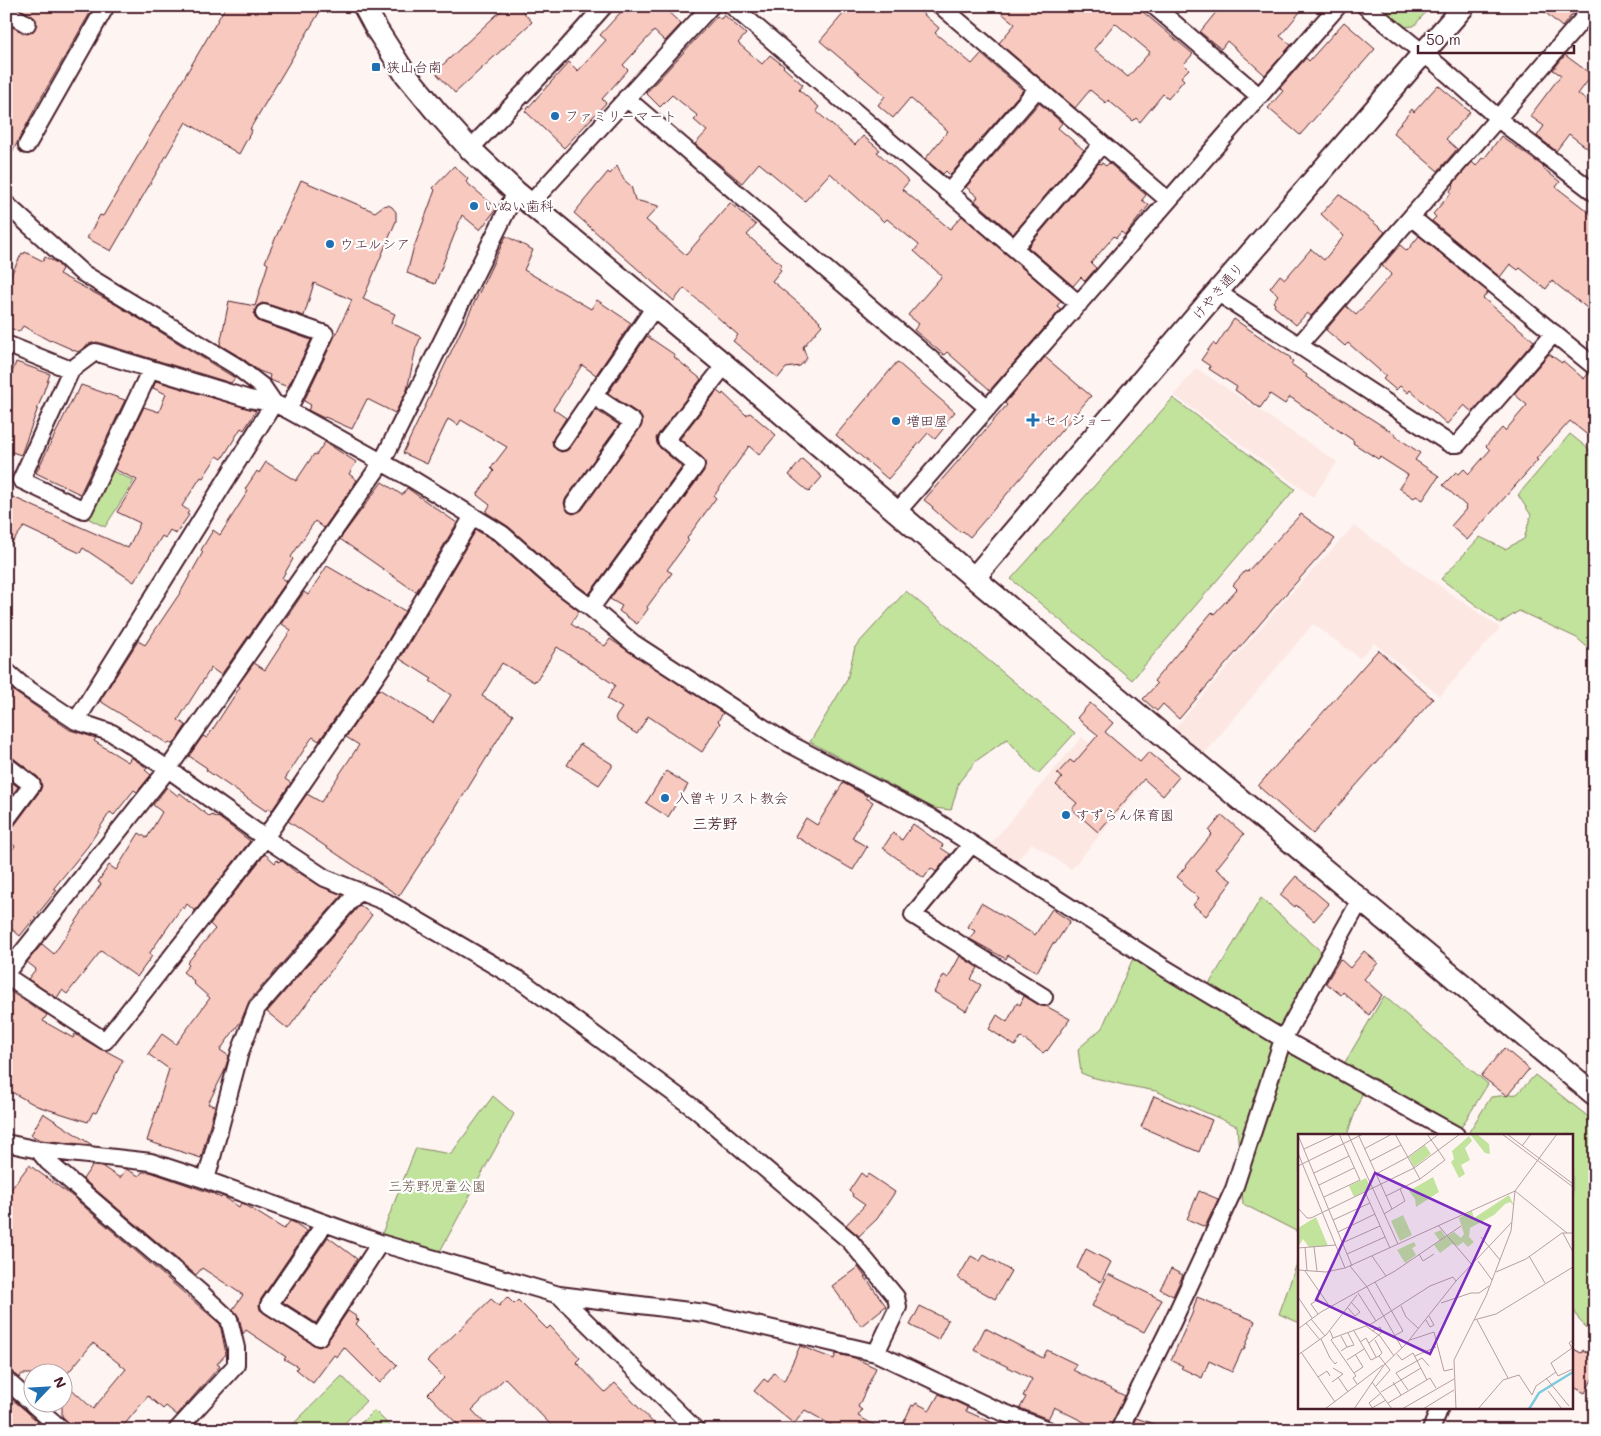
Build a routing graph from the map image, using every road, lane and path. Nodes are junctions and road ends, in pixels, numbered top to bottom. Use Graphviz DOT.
graph roads {
  1 [pos="106,6"];
  2 [pos="364,6"];
  3 [pos="604,6"];
  4 [pos="711,6"];
  5 [pos="732,6"];
  6 [pos="941,6"];
  7 [pos="1154,6"];
  8 [pos="1338,6"];
  9 [pos="1365,6"];
  10 [pos="1464,6"];
  11 [pos="1593,8"];
  12 [pos="6,12"];
  13 [pos="27,24"];
  14 [pos="1423,54"];
  15 [pos="1037,88"];
  16 [pos="1259,96"];
  17 [pos="626,98"];
  18 [pos="1498,118"];
  19 [pos="1102,144"];
  20 [pos="27,145"];
  21 [pos="470,149"];
  22 [pos="948,193"];
  23 [pos="1595,193"];
  24 [pos="523,198"];
  25 [pos="1168,200"];
  26 [pos="6,204"];
  27 [pos="1412,217"];
  28 [pos="1014,248"];
  29 [pos="1217,292"];
  30 [pos="1079,304"];
  31 [pos="654,308"];
  32 [pos="264,313"];
  33 [pos="1554,333"];
  34 [pos="6,344"];
  35 [pos="1299,345"];
  36 [pos="724,365"];
  37 [pos="1595,367"];
  38 [pos="151,369"];
  39 [pos="71,370"];
  40 [pos="594,396"];
  41 [pos="281,407"];
  42 [pos="988,408"];
  43 [pos="562,442"];
  44 [pos="382,462"];
  45 [pos="574,504"];
  46 [pos="897,512"];
  47 [pos="473,516"];
  48 [pos="974,578"];
  49 [pos="591,608"];
  50 [pos="6,671"];
  51 [pos="76,721"];
  52 [pos="6,765"];
  53 [pos="168,768"];
  54 [pos="6,820"];
  55 [pos="265,838"];
  56 [pos="971,845"];
  57 [pos="358,892"];
  58 [pos="1360,899"];
  59 [pos="6,974"];
  60 [pos="1044,996"];
  61 [pos="1283,1038"];
  62 [pos="1595,1095"];
  63 [pos="1454,1134"];
  64 [pos="6,1143"];
  65 [pos="38,1150"];
  66 [pos="206,1180"];
  67 [pos="325,1223"];
  68 [pos="380,1243"];
  69 [pos="559,1295"];
  70 [pos="876,1352"];
  71 [pos="6,1380"];
  72 [pos="22,1394"];
  73 [pos="1440,1408"];
  74 [pos="45,1414"];
  75 [pos="62,1430"];
  76 [pos="177,1430"];
  77 [pos="696,1430"];
  78 [pos="1048,1430"];
  79 [pos="1119,1430"];
  80 [pos="1431,1430"];
  1 -- 20 [label="street"];
  2 -- 21 [label="street"];
  3 -- 21 [label="street"];
  4 -- 17 [label="street"];
  5 -- 22 [label="street"];
  6 -- 15 [label="street"];
  7 -- 16 [label="street"];
  8 -- 16 [label="street"];
  9 -- 14 [label="street"];
  10 -- 14 [label="street, けやき通り"];
  11 -- 18 [label="street"];
  12 -- 13 [label="street"];
  14 -- 18 [label="street"];
  14 -- 29 [label="street, けやき通り"];
  15 -- 19 [label="street"];
  15 -- 22 [label="street"];
  16 -- 25 [label="street"];
  17 -- 24 [label="street"];
  17 -- 42 [label="street"];
  18 -- 23 [label="street"];
  18 -- 27 [label="street"];
  19 -- 25 [label="street"];
  19 -- 28 [label="street"];
  21 -- 24 [label="street"];
  22 -- 28 [label="street"];
  24 -- 31 [label="street"];
  24 -- 44 [label="street"];
  25 -- 30 [label="street"];
  26 -- 41 [label="street"];
  27 -- 33 [label="street"];
  27 -- 35 [label="street"];
  28 -- 30 [label="street"];
  29 -- 35 [label="street"];
  29 -- 48 [label="street, けやき通り"];
  30 -- 42 [label="street"];
  31 -- 36 [label="street"];
  31 -- 40 [label="street"];
  32 -- 41 [label="street"];
  33 -- 35 [label="street"];
  33 -- 37 [label="street"];
  34 -- 39 [label="street"];
  36 -- 46 [label="street"];
  36 -- 49 [label="street"];
  38 -- 39 [label="street"];
  38 -- 39 [label="street"];
  38 -- 41 [label="street"];
  40 -- 43 [label="street"];
  40 -- 45 [label="street"];
  41 -- 44 [label="street"];
  41 -- 51 [label="street"];
  42 -- 46 [label="street"];
  44 -- 47 [label="street"];
  44 -- 53 [label="street"];
  46 -- 48 [label="street"];
  47 -- 49 [label="street"];
  47 -- 55 [label="street"];
  48 -- 58 [label="street"];
  49 -- 56 [label="street"];
  50 -- 51 [label="street"];
  51 -- 53 [label="street"];
  52 -- 54 [label="street"];
  53 -- 55 [label="street"];
  53 -- 59 [label="street"];
  55 -- 57 [label="street"];
  55 -- 59 [label="street"];
  56 -- 60 [label="street"];
  56 -- 61 [label="street"];
  57 -- 66 [label="street"];
  57 -- 70 [label="street"];
  58 -- 61 [label="street"];
  58 -- 62 [label="street"];
  61 -- 63 [label="street"];
  61 -- 79 [label="street"];
  64 -- 65 [label="street"];
  65 -- 66 [label="street"];
  65 -- 76 [label="street"];
  66 -- 67 [label="street"];
  67 -- 68 [label="street"];
  67 -- 68 [label="street"];
  68 -- 69 [label="street"];
  69 -- 70 [label="street"];
  69 -- 77 [label="street"];
  70 -- 78 [label="street"];
  71 -- 72 [label="street"];
  73 -- 80 [label="street"];
  74 -- 75 [label="street"];
}
